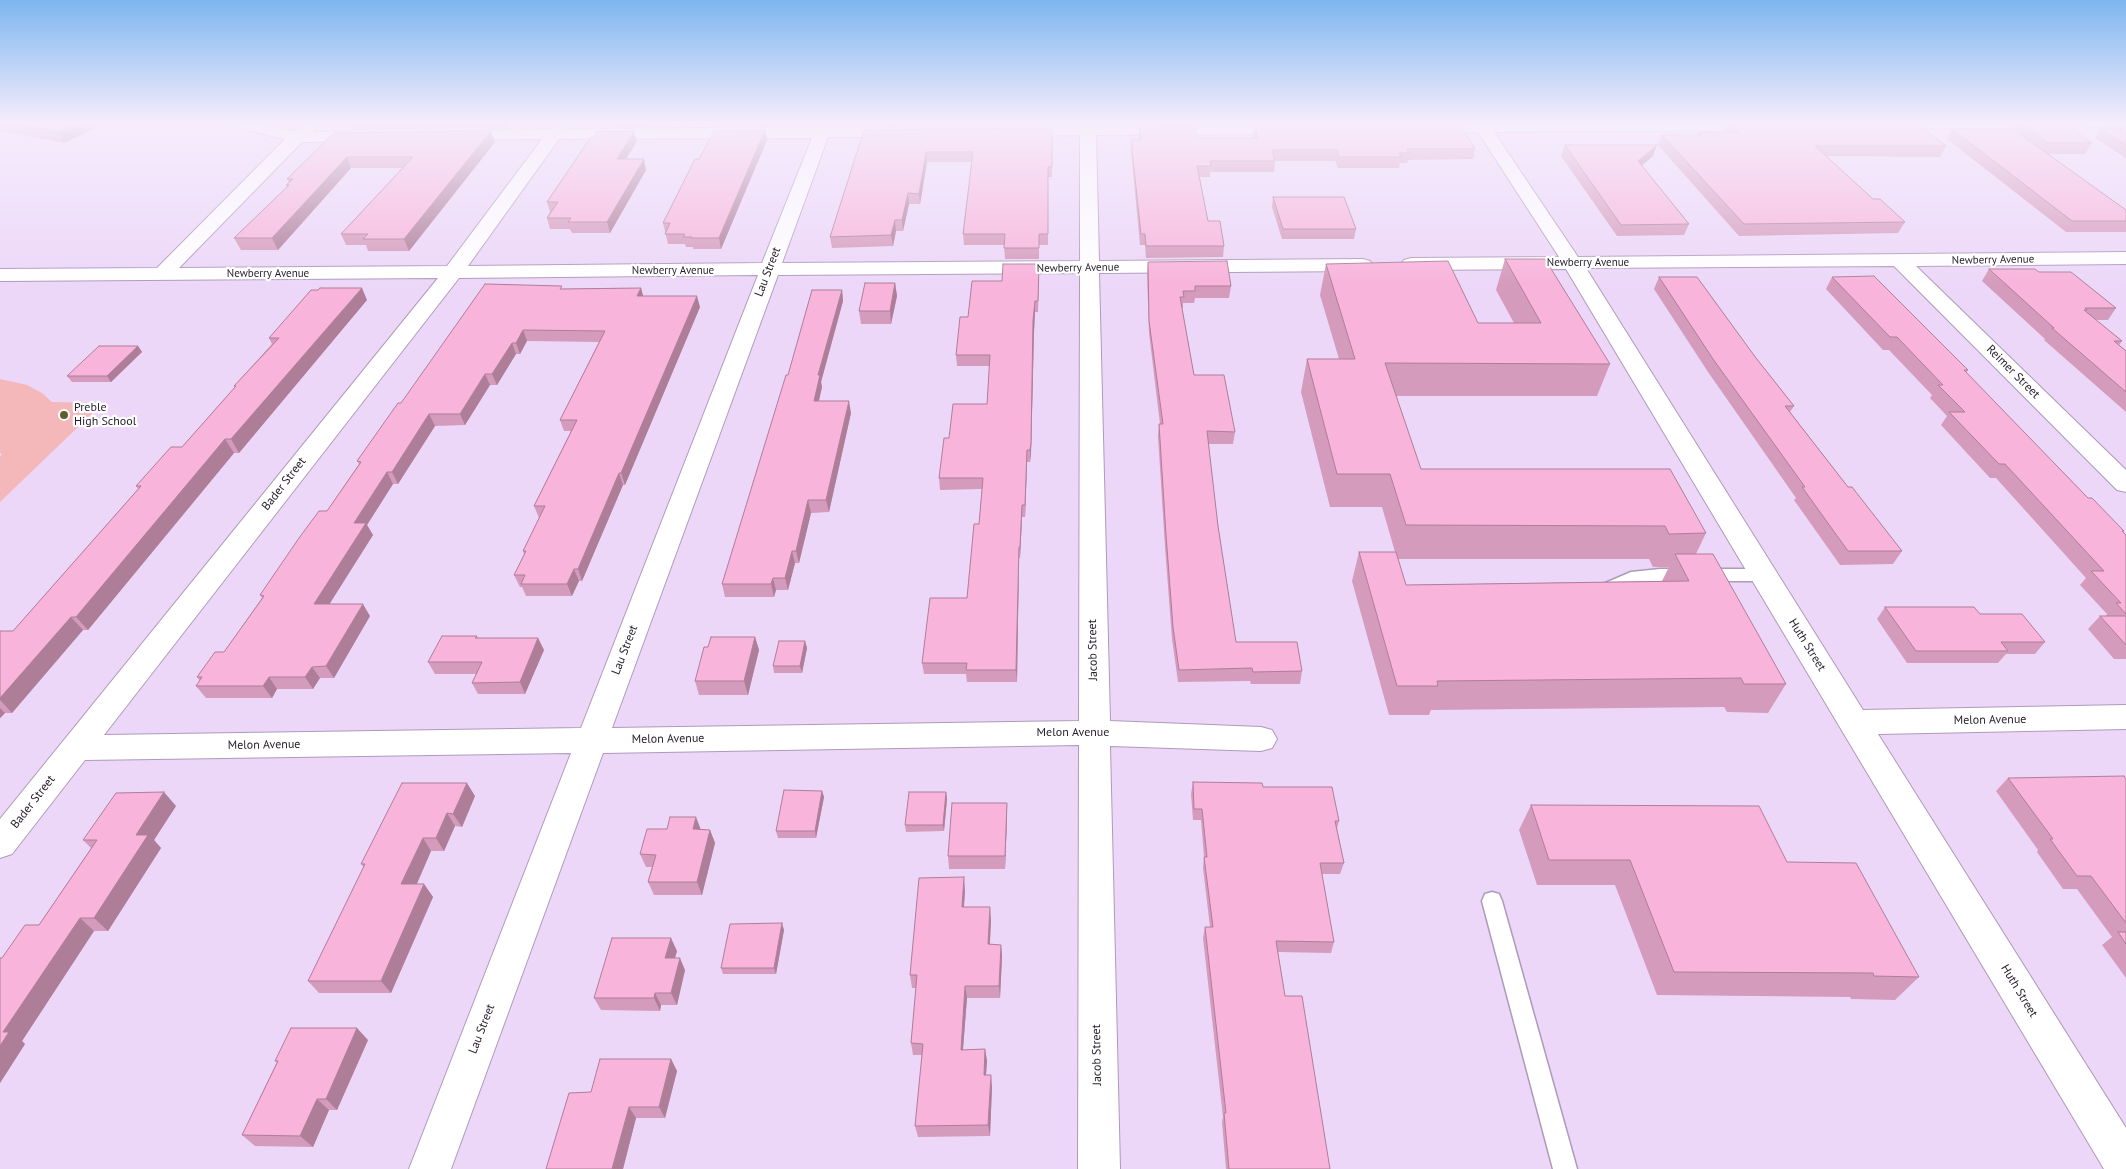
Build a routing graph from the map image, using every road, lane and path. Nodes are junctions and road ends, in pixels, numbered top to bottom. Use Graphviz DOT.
graph roads {
  1 [pos="258,177"];
  2 [pos="524,177"];
  3 [pos="805,177"];
  4 [pos="1088,177"];
  5 [pos="1515,177"];
  6 [pos="2126,258"];
  7 [pos="1899,260"];
  8 [pos="1572,263"];
  9 [pos="1089,268"];
  10 [pos="769,270"];
  11 [pos="452,272"];
  12 [pos="161,274"];
  13 [pos="0,276"];
  14 [pos="2126,484"];
  15 [pos="1764,575"];
  16 [pos="1584,596"];
  17 [pos="2126,718"];
  18 [pos="1854,722"];
  19 [pos="1094,733"];
  20 [pos="1262,739"];
  21 [pos="591,740"];
  22 [pos="75,748"];
  23 [pos="0,844"];
  24 [pos="1492,901"];
  25 [pos="2126,1166"];
  26 [pos="430,1169"];
  27 [pos="1099,1169"];
  28 [pos="1565,1169"];
  1 -- 12 [label="street"];
  2 -- 11 [label="street, Bader Street"];
  3 -- 10 [label="street, Lau Street"];
  4 -- 9 [label="street, Jacob Street"];
  5 -- 8 [label="street, Huth Street"];
  6 -- 7 [label="street, Newberry Avenue"];
  7 -- 8 [label="street, Newberry Avenue"];
  7 -- 14 [label="street, Reimer Street"];
  8 -- 9 [label="street, Newberry Avenue"];
  8 -- 15 [label="street, Huth Street"];
  9 -- 10 [label="street, Newberry Avenue"];
  9 -- 19 [label="street, Jacob Street"];
  10 -- 11 [label="street, Newberry Avenue"];
  10 -- 21 [label="street, Lau Street"];
  11 -- 12 [label="street, Newberry Avenue"];
  11 -- 22 [label="street, Bader Street"];
  12 -- 13 [label="street, Newberry Avenue"];
  15 -- 16 [label="lane"];
  15 -- 18 [label="street, Huth Street"];
  17 -- 18 [label="street, Melon Avenue"];
  18 -- 25 [label="street, Huth Street"];
  19 -- 20 [label="street, Melon Avenue"];
  19 -- 21 [label="street, Melon Avenue"];
  19 -- 27 [label="street, Jacob Street"];
  21 -- 22 [label="street, Melon Avenue"];
  21 -- 26 [label="street, Lau Street"];
  22 -- 23 [label="street, Bader Street"];
  24 -- 28 [label="lane"];
}
